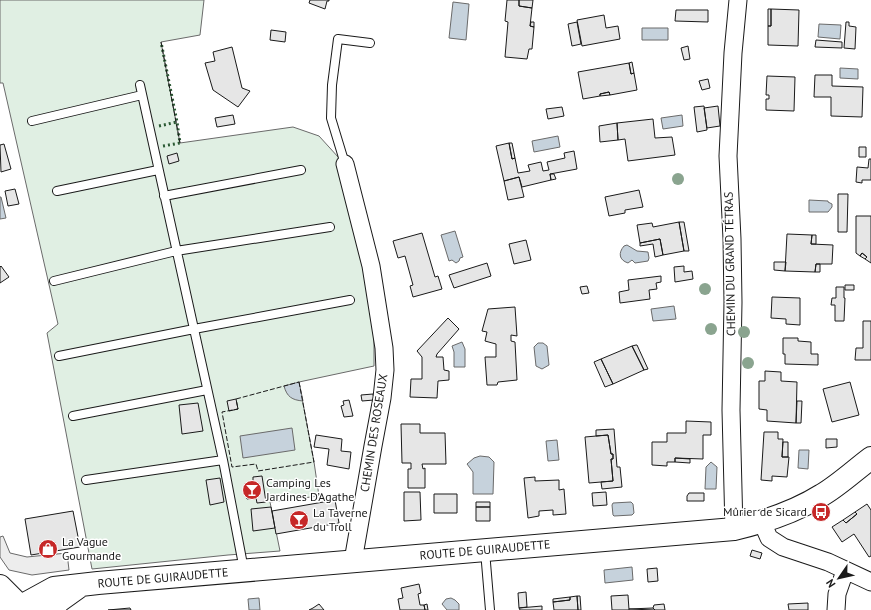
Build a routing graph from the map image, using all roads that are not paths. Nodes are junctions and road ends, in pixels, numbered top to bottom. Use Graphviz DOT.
graph roads {
  1 [pos="738,0"];
  2 [pos="370,43"];
  3 [pos="140,86"];
  4 [pos="142,95"];
  5 [pos="32,121"];
  6 [pos="345,164"];
  7 [pos="158,170"];
  8 [pos="301,170"];
  9 [pos="57,191"];
  10 [pos="164,196"];
  11 [pos="330,227"];
  12 [pos="176,250"];
  13 [pos="54,281"];
  14 [pos="350,300"];
  15 [pos="194,329"];
  16 [pos="59,356"];
  17 [pos="207,390"];
  18 [pos="73,416"];
  19 [pos="871,458"];
  20 [pos="223,460"];
  21 [pos="86,480"];
  22 [pos="762,522"];
  23 [pos="734,529"];
  24 [pos="485,550"];
  25 [pos="353,562"];
  26 [pos="244,571"];
  27 [pos="845,571"];
  28 [pos="871,582"];
  29 [pos="0,586"];
  30 [pos="81,586"];
  31 [pos="18,607"];
  32 [pos="52,610"];
  33 [pos="490,610"];
  34 [pos="836,610"];
  1 -- 23 [label="street, CHEMIN DU GRAND TÉTRAS"];
  2 -- 6 [label="lane"];
  3 -- 4 [label="lane"];
  4 -- 5 [label="lane"];
  4 -- 7 [label="lane"];
  6 -- 25 [label="street, CHEMIN DES ROSEAUX"];
  7 -- 9 [label="lane"];
  7 -- 10 [label="lane"];
  8 -- 10 [label="lane"];
  10 -- 12 [label="lane"];
  11 -- 12 [label="lane"];
  12 -- 13 [label="lane"];
  12 -- 15 [label="lane"];
  14 -- 15 [label="lane"];
  15 -- 16 [label="lane"];
  15 -- 17 [label="lane"];
  17 -- 18 [label="lane"];
  17 -- 20 [label="lane"];
  19 -- 22 [label="street, ROUTE DE GUIRAUDETTE"];
  20 -- 21 [label="lane"];
  20 -- 26 [label="lane"];
  22 -- 23 [label="street, ROUTE DE GUIRAUDETTE"];
  22 -- 27 [label="street"];
  23 -- 24 [label="street, ROUTE DE GUIRAUDETTE"];
  24 -- 25 [label="street, ROUTE DE GUIRAUDETTE"];
  24 -- 33 [label="lane"];
  25 -- 26 [label="street, ROUTE DE GUIRAUDETTE"];
  26 -- 30 [label="street, ROUTE DE GUIRAUDETTE"];
  27 -- 28 [label="street"];
  27 -- 34 [label="street"];
  29 -- 31 [label="street"];
  30 -- 31 [label="street, ROUTE DE GUIRAUDETTE"];
  30 -- 32 [label="street, ROUTE DE GUIRAUDETTE"];
}
